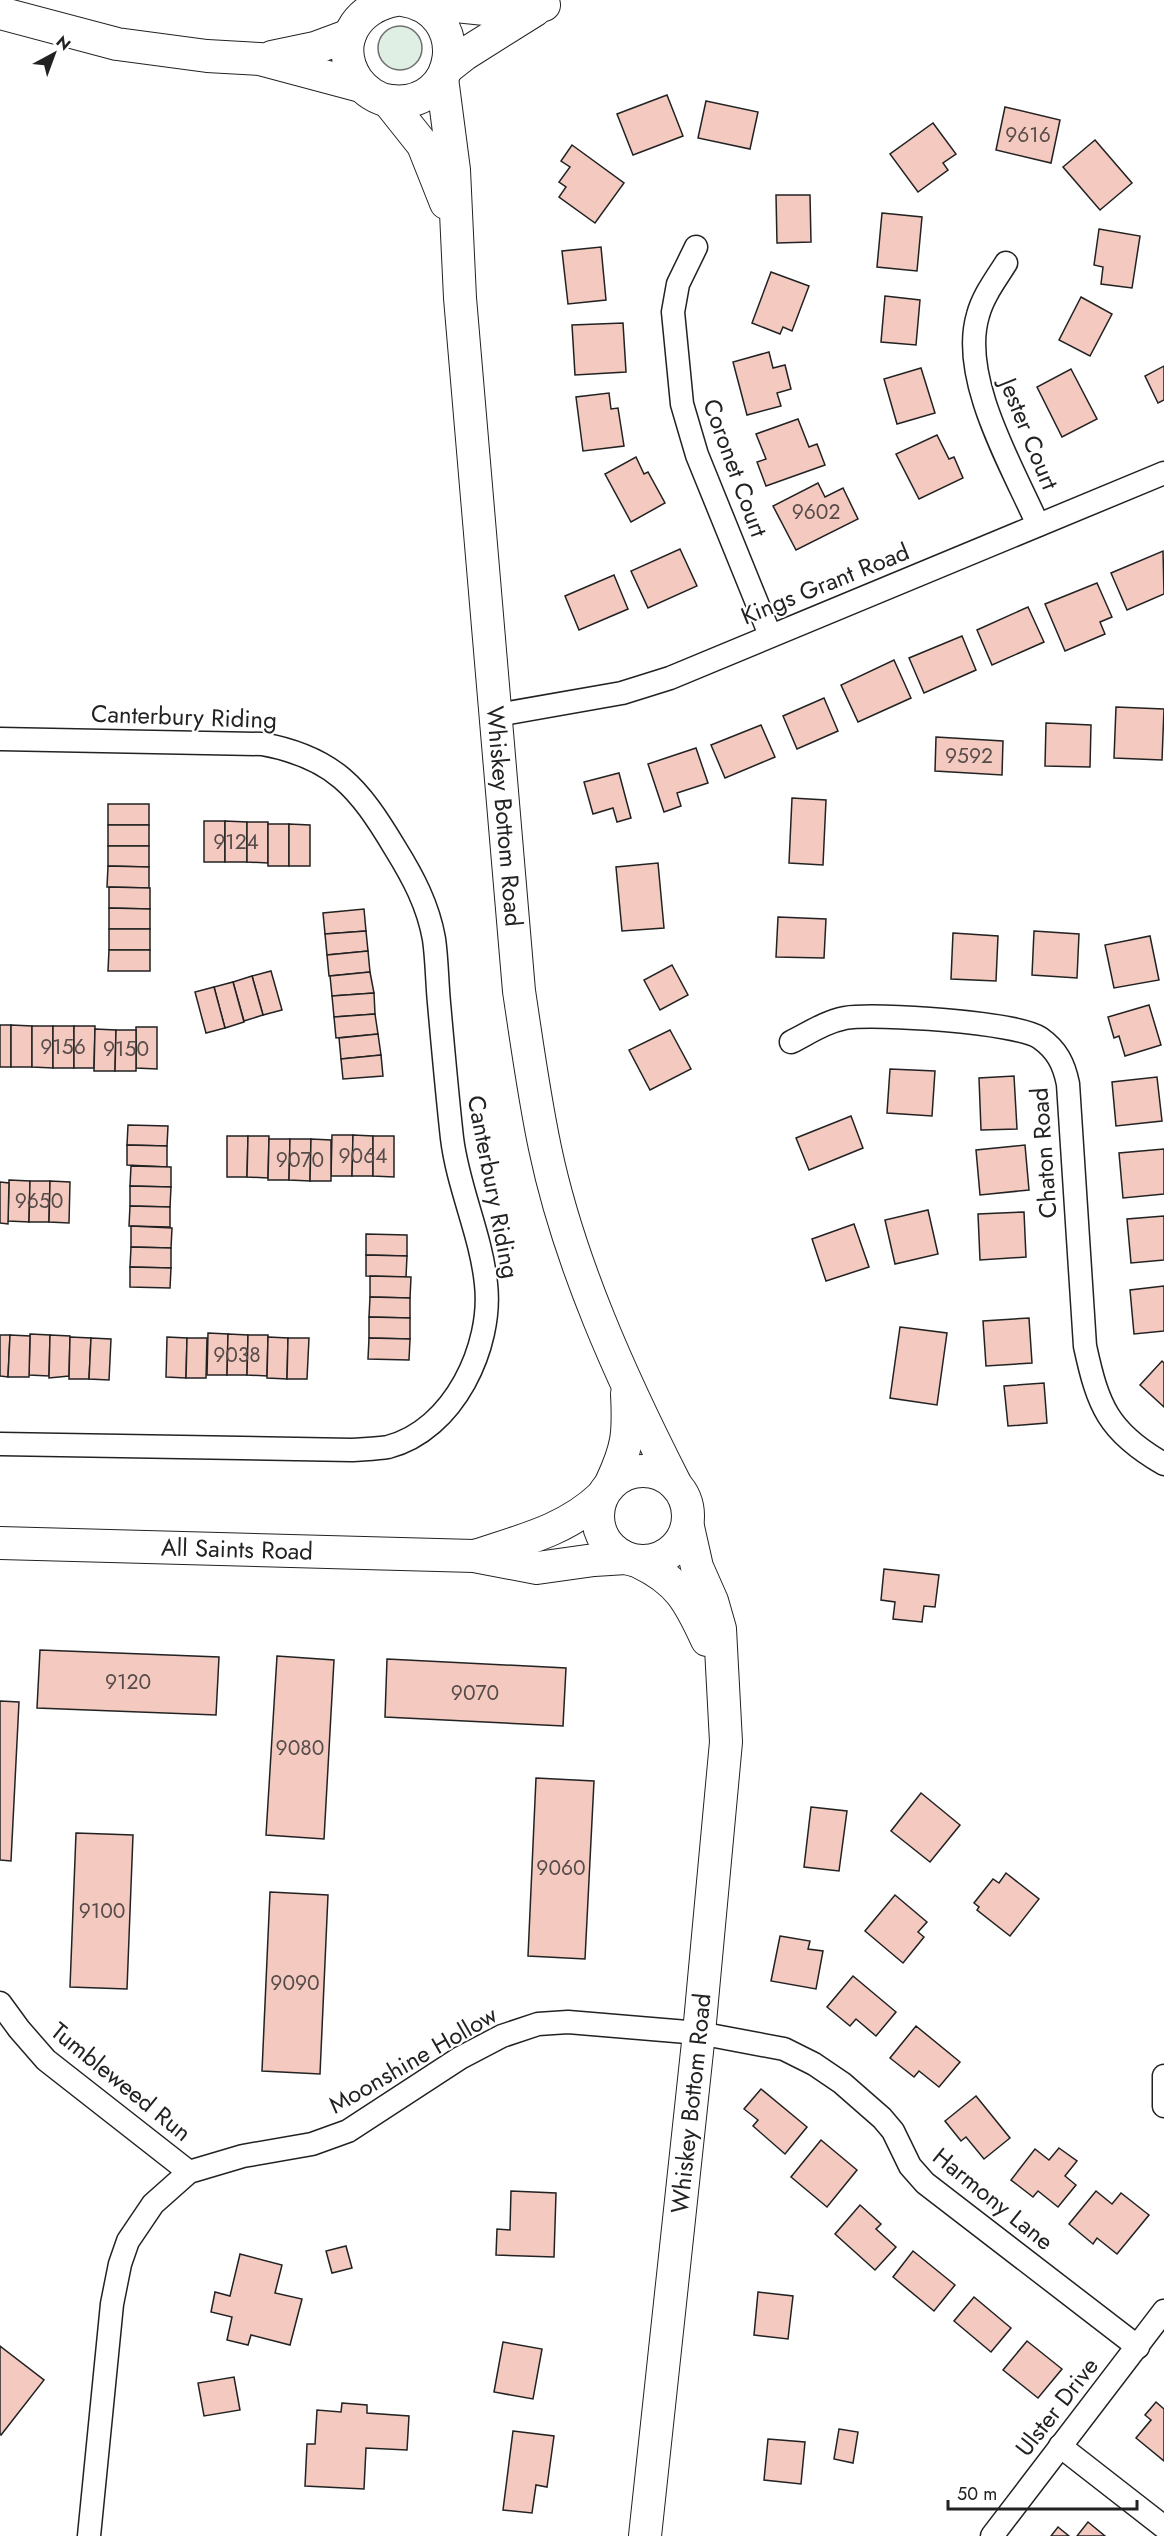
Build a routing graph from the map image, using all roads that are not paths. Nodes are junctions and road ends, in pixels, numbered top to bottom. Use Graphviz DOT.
graph roads {
  1 [pos="404,0"];
  2 [pos="550,3"];
  3 [pos="0,13"];
  4 [pos="353,20"];
  5 [pos="260,59"];
  6 [pos="444,73"];
  7 [pos="374,93"];
  8 [pos="456,233"];
  9 [pos="696,247"];
  10 [pos="1006,263"];
  11 [pos="1164,473"];
  12 [pos="1038,525"];
  13 [pos="770,635"];
  14 [pos="497,715"];
  15 [pos="0,738"];
  16 [pos="791,1042"];
  17 [pos="627,1384"];
  18 [pos="0,1444"];
  19 [pos="1164,1464"];
  20 [pos="675,1483"];
  21 [pos="606,1490"];
  22 [pos="688,1527"];
  23 [pos="0,1544"];
  24 [pos="474,1556"];
  25 [pos="632,1560"];
  26 [pos="721,1671"];
  27 [pos="0,2003"];
  28 [pos="699,2033"];
  29 [pos="1164,2076"];
  30 [pos="1164,2106"];
  31 [pos="189,2172"];
  32 [pos="1164,2311"];
  33 [pos="1138,2347"];
  34 [pos="1060,2446"];
  35 [pos="1164,2527"];
  36 [pos="89,2536"];
  37 [pos="645,2536"];
  38 [pos="992,2536"];
  1 -- 2 [label="street"];
  1 -- 4 [label="street"];
  1 -- 6 [label="street"];
  2 -- 6 [label="street"];
  3 -- 5 [label="street"];
  4 -- 5 [label="street"];
  4 -- 7 [label="street"];
  5 -- 7 [label="street"];
  6 -- 7 [label="street"];
  6 -- 8 [label="street, Whiskey Bottom Road"];
  7 -- 8 [label="street, Whiskey Bottom Road"];
  8 -- 14 [label="street, Whiskey Bottom Road"];
  9 -- 13 [label="street, Coronet Court"];
  10 -- 12 [label="street, Jester Court"];
  11 -- 12 [label="street, Kings Grant Road"];
  12 -- 13 [label="street, Kings Grant Road"];
  13 -- 14 [label="street, Kings Grant Road"];
  14 -- 17 [label="street, Whiskey Bottom Road"];
  15 -- 18 [label="street, Canterbury Riding"];
  16 -- 19 [label="street, Chaton Road"];
  17 -- 20 [label="street, Whiskey Bottom Road"];
  17 -- 21 [label="street, Whiskey Bottom Road"];
  20 -- 21 [label="street"];
  20 -- 22 [label="street"];
  21 -- 24 [label="street, All Saints Road"];
  21 -- 25 [label="street"];
  22 -- 25 [label="street"];
  22 -- 26 [label="street, Whiskey Bottom Road"];
  23 -- 24 [label="street, All Saints Road"];
  24 -- 25 [label="street, All Saints Road"];
  25 -- 26 [label="street, Whiskey Bottom Road"];
  26 -- 28 [label="street, Whiskey Bottom Road"];
  27 -- 31 [label="street, Tumbleweed Run"];
  28 -- 31 [label="street, Moonshine Hollow"];
  28 -- 33 [label="street, Harmony Lane"];
  28 -- 37 [label="street, Whiskey Bottom Road"];
  29 -- 30 [label="street"];
  31 -- 36 [label="street, Moonshine Hollow"];
  32 -- 33 [label="street, Ulster Drive"];
  33 -- 34 [label="street, Ulster Drive"];
  34 -- 35 [label="street"];
  34 -- 38 [label="street, Ulster Drive"];
}
